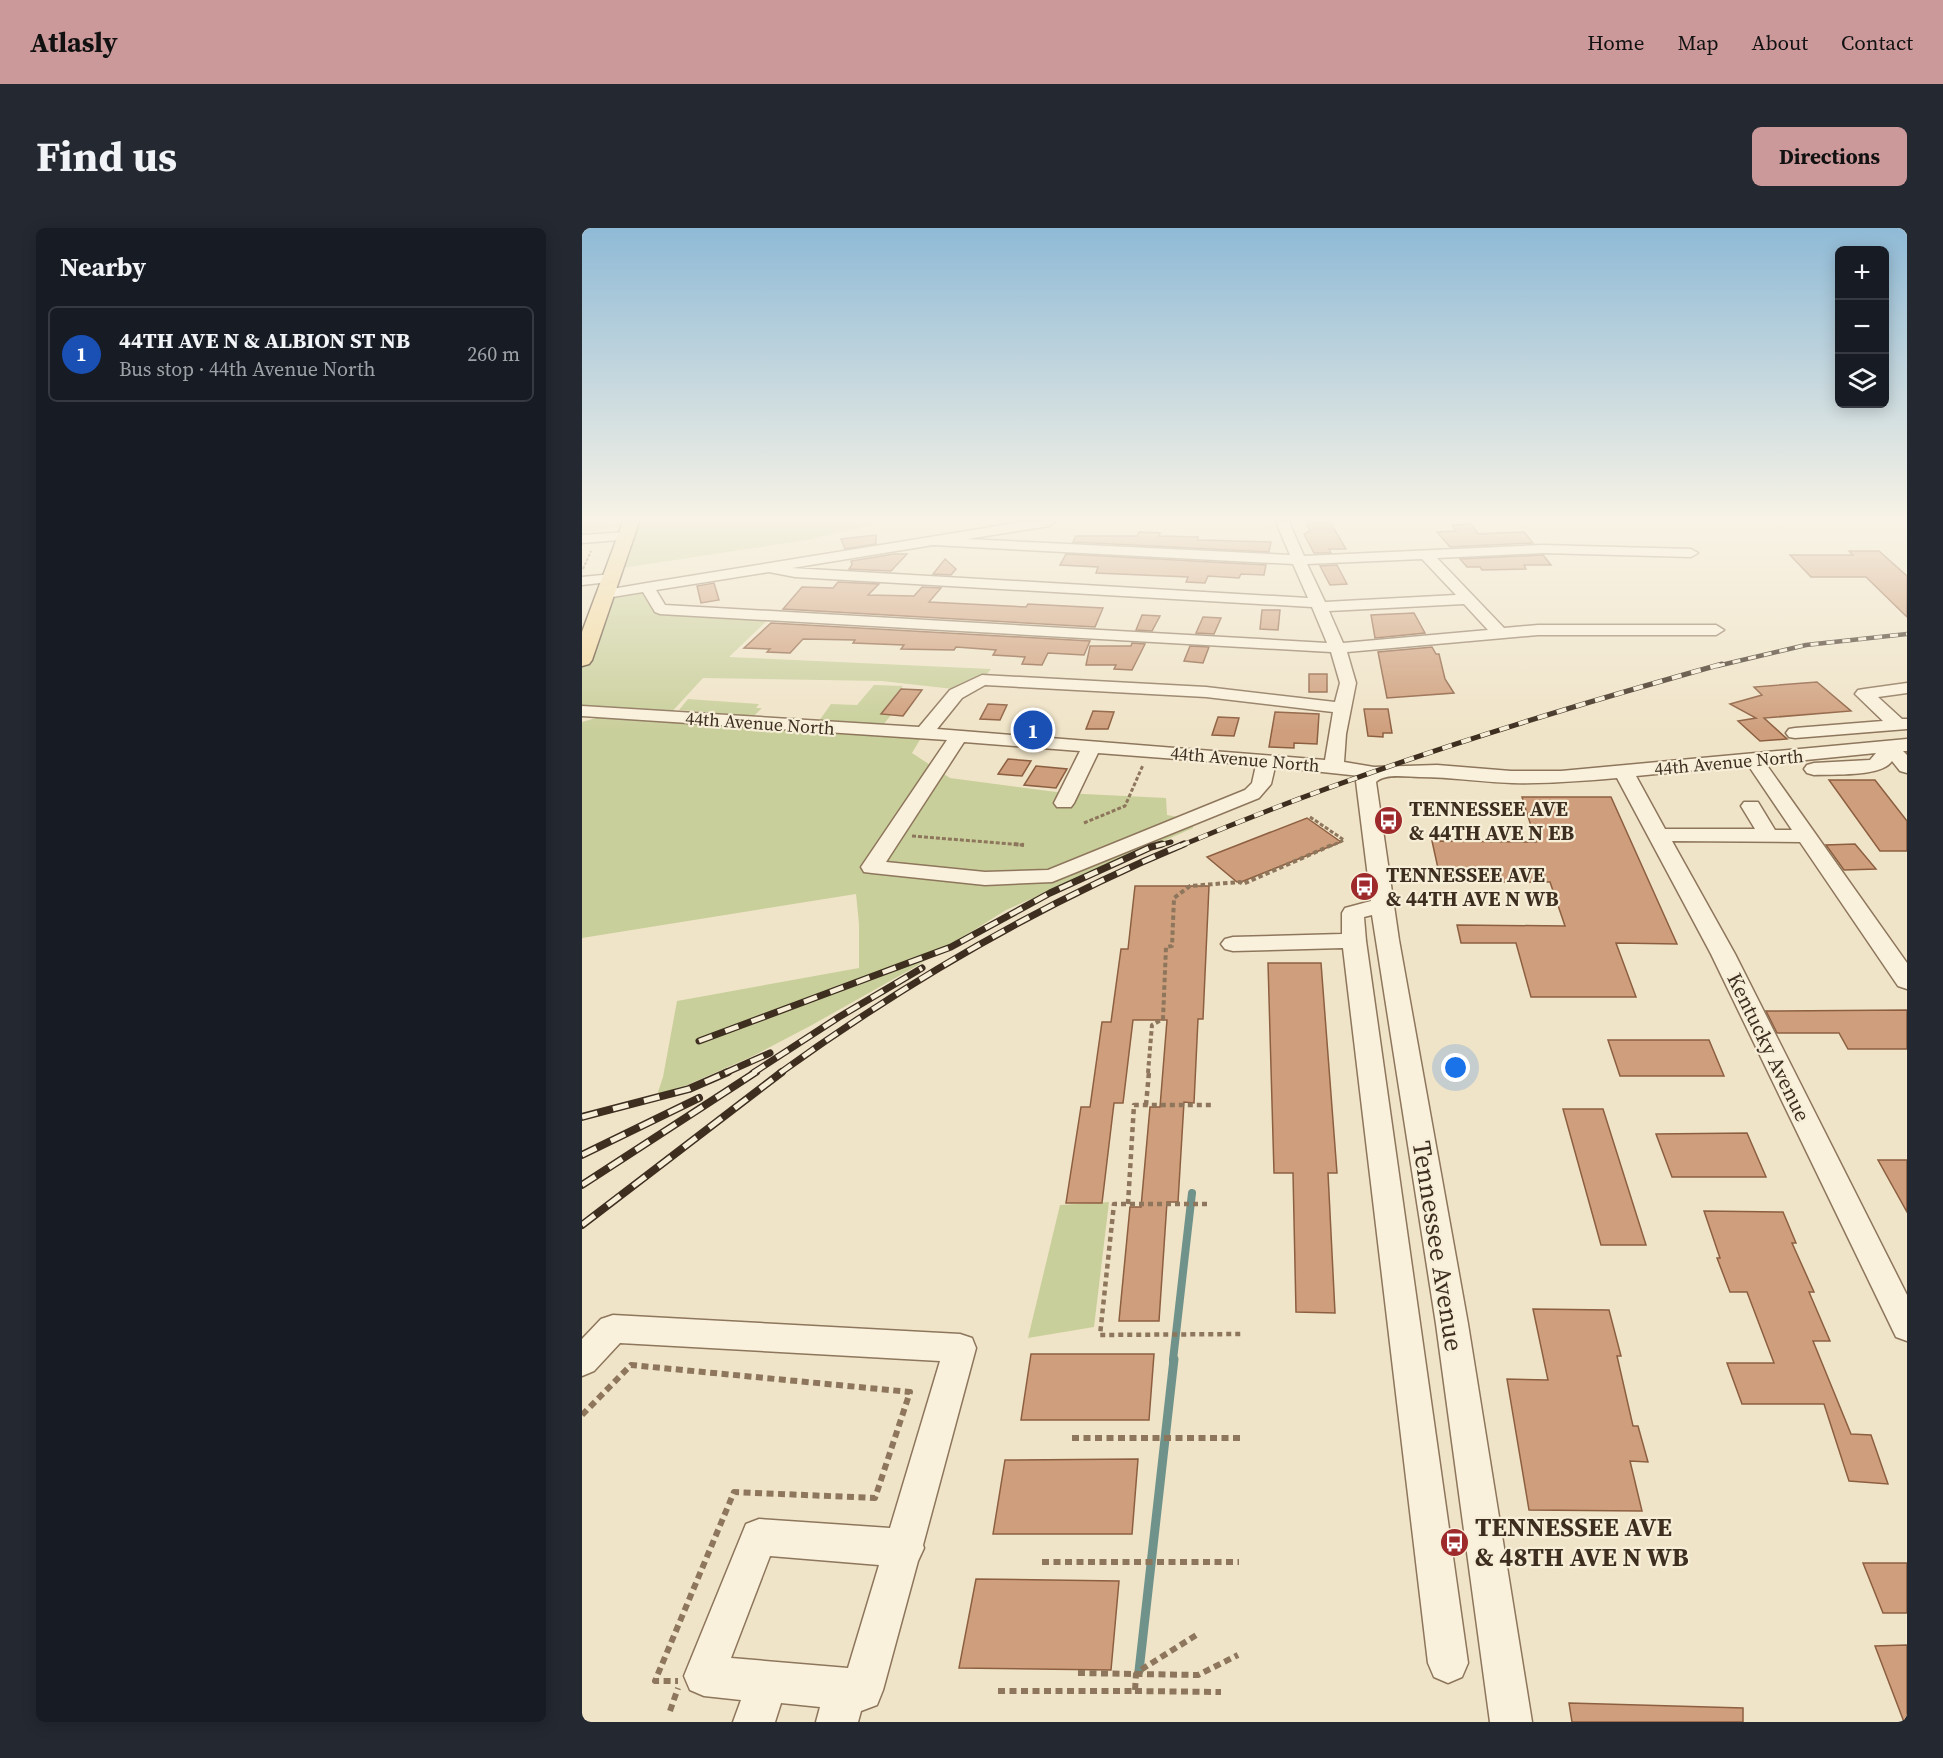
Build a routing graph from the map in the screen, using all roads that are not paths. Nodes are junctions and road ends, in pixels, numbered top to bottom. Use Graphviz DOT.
graph roads {
  1 [pos="607,592"];
  2 [pos="650,592"];
  3 [pos="1102,592"];
  4 [pos="1313,592"];
  5 [pos="1461,592"];
  6 [pos="1468,599"];
  7 [pos="1319,605"];
  8 [pos="804,617"];
  9 [pos="790,630"];
  10 [pos="1716,630"];
  11 [pos="1500,633"];
  12 [pos="1338,648"];
  13 [pos="582,660"];
  14 [pos="1907,688"];
  15 [pos="1342,708"];
  16 [pos="582,711"];
  17 [pos="1902,724"];
  18 [pos="1861,727"];
  19 [pos="924,733"];
  20 [pos="1795,733"];
  21 [pos="959,736"];
  22 [pos="1893,746"];
  23 [pos="1091,747"];
  24 [pos="1754,760"];
  25 [pos="1268,761"];
  26 [pos="1334,766"];
  27 [pos="1907,767"];
  28 [pos="1814,769"];
  29 [pos="1624,772"];
  30 [pos="1374,773"];
  31 [pos="1064,803"];
  32 [pos="1751,806"];
  33 [pos="1658,835"];
  34 [pos="1769,836"];
  35 [pos="1807,836"];
  36 [pos="1383,905"];
  37 [pos="1354,941"];
  38 [pos="1233,944"];
  39 [pos="1907,981"];
  40 [pos="1907,1327"];
  41 [pos="582,1361"];
  42 [pos="905,1548"];
  43 [pos="1448,1663"];
  44 [pos="768,1682"];
  45 [pos="842,1706"];
  46 [pos="754,1722"];
  47 [pos="1511,1722"];
  1 -- 13 [label="main road"];
  2 -- 8 [label="street"];
  3 -- 7 [label="street"];
  4 -- 7 [label="street"];
  5 -- 6 [label="street"];
  6 -- 7 [label="street"];
  6 -- 11 [label="street"];
  7 -- 12 [label="street"];
  8 -- 9 [label="street"];
  8 -- 12 [label="street"];
  10 -- 11 [label="street"];
  11 -- 12 [label="street"];
  12 -- 15 [label="street"];
  14 -- 17 [label="street"];
  15 -- 19 [label="street"];
  15 -- 26 [label="street"];
  16 -- 19 [label="street, 44th Avenue North"];
  17 -- 18 [label="street"];
  18 -- 20 [label="street"];
  18 -- 22 [label="street"];
  19 -- 21 [label="street, 44th Avenue North"];
  21 -- 23 [label="street, 44th Avenue North"];
  21 -- 25 [label="street"];
  22 -- 24 [label="street, 44th Avenue North"];
  22 -- 27 [label="street"];
  22 -- 28 [label="street"];
  23 -- 25 [label="street, 44th Avenue North"];
  23 -- 31 [label="street"];
  24 -- 29 [label="street, 44th Avenue North"];
  24 -- 35 [label="street"];
  25 -- 26 [label="street, 44th Avenue North"];
  26 -- 30 [label="street, 44th Avenue North"];
  29 -- 30 [label="street, 44th Avenue North"];
  29 -- 33 [label="street, Kentucky Avenue"];
  30 -- 36 [label="street, Tennessee Avenue"];
  32 -- 34 [label="street"];
  33 -- 34 [label="street"];
  33 -- 40 [label="street, Kentucky Avenue"];
  34 -- 35 [label="street"];
  35 -- 39 [label="street"];
  36 -- 37 [label="street"];
  36 -- 47 [label="street, Tennessee Avenue"];
  37 -- 38 [label="street"];
  37 -- 43 [label="street"];
  41 -- 42 [label="street"];
  42 -- 44 [label="street"];
  42 -- 45 [label="street"];
  44 -- 45 [label="street"];
  44 -- 46 [label="street"];
}
